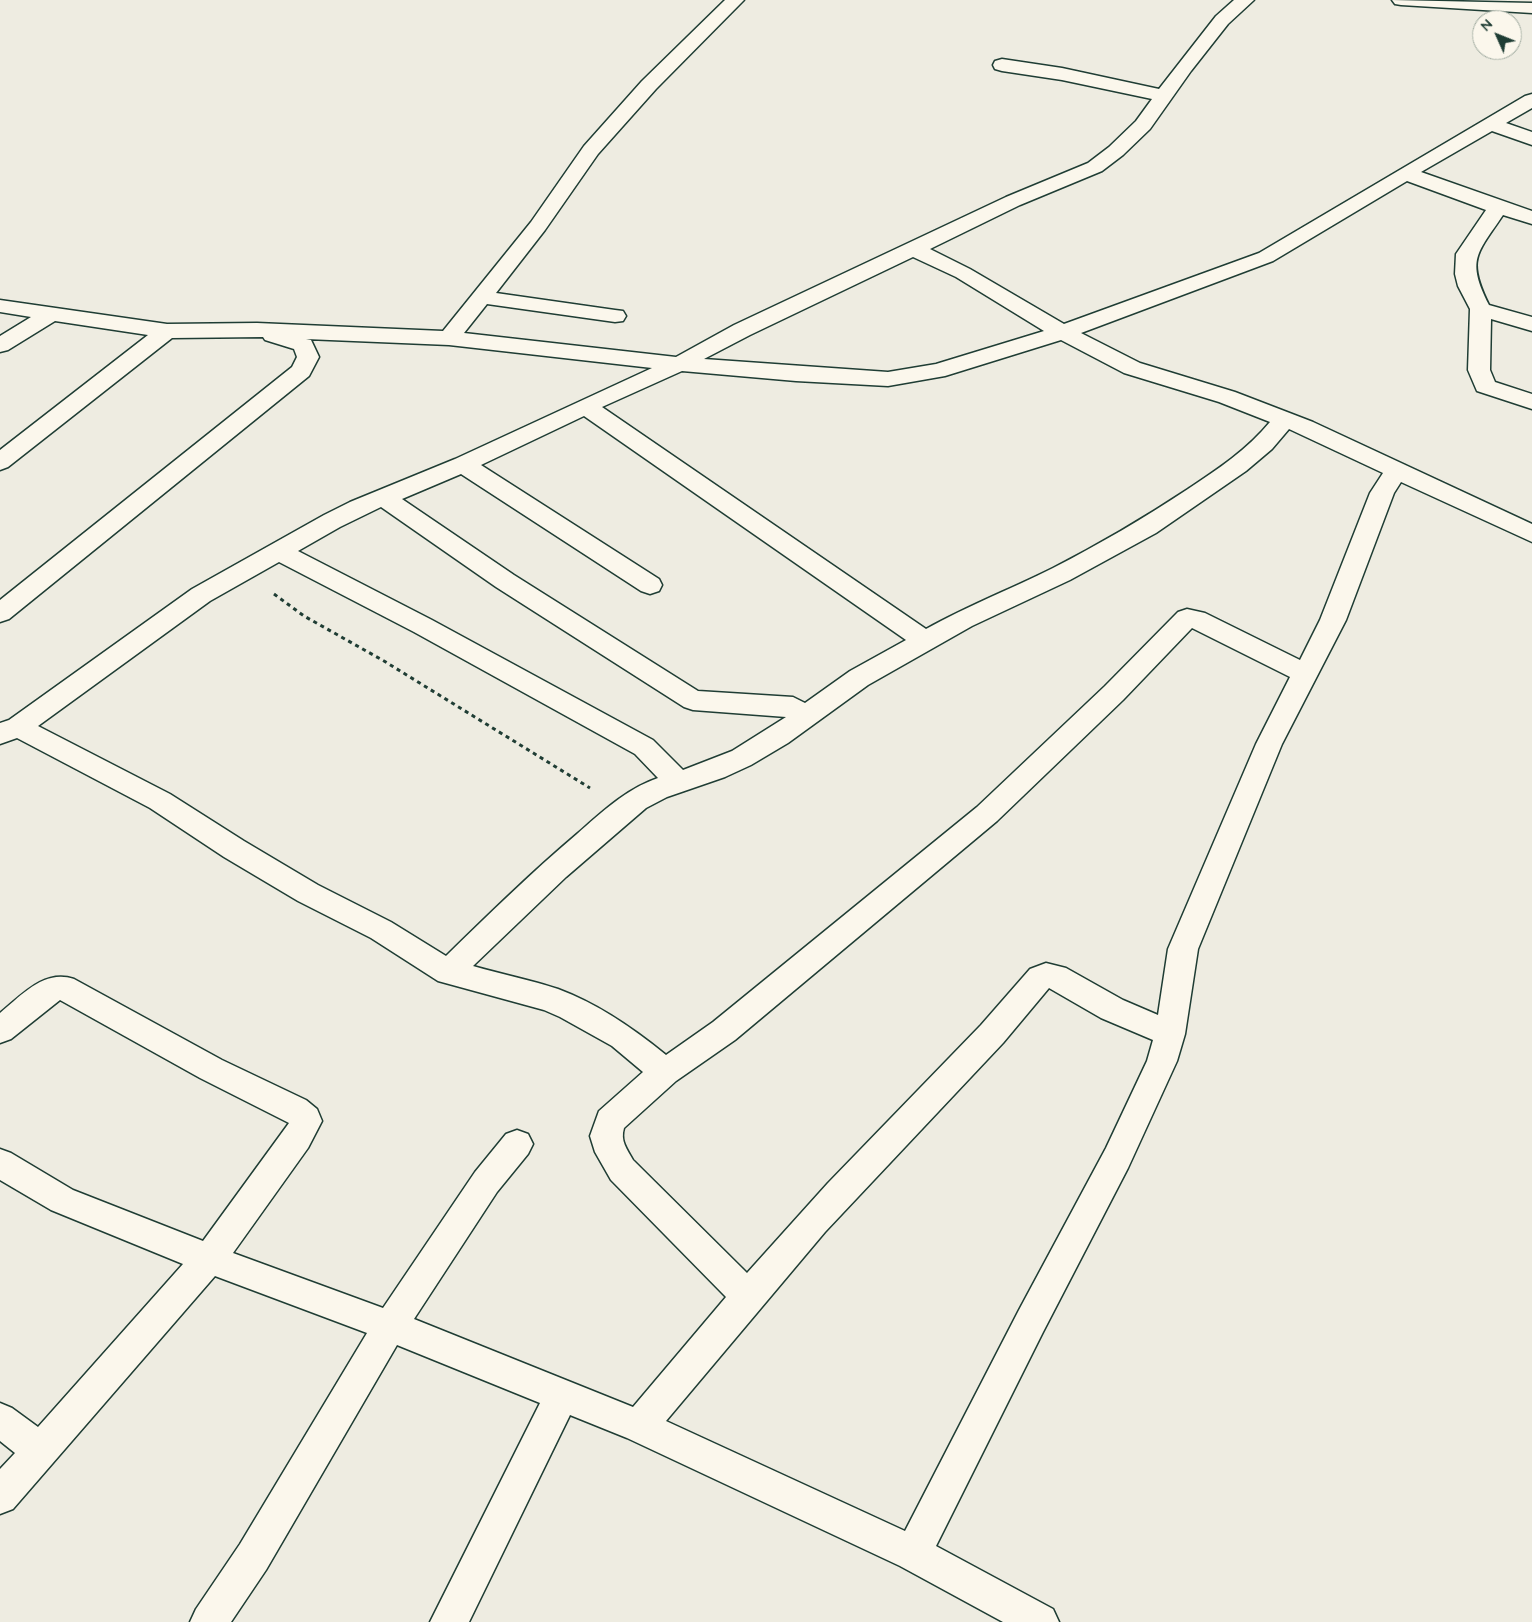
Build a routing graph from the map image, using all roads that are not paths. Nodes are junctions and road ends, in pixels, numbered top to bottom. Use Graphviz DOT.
graph roads {
  1 [pos="735,0"];
  2 [pos="1245,0"];
  3 [pos="1400,0"];
  4 [pos="1532,8"];
  5 [pos="1002,65"];
  6 [pos="1164,96"];
  7 [pos="1532,100"];
  8 [pos="1491,124"];
  9 [pos="1532,139"];
  10 [pos="1406,174"];
  11 [pos="1498,208"];
  12 [pos="1532,218"];
  13 [pos="914,249"];
  14 [pos="482,297"];
  15 [pos="0,306"];
  16 [pos="1480,309"];
  17 [pos="51,314"];
  18 [pos="615,316"];
  19 [pos="1532,324"];
  20 [pos="258,330"];
  21 [pos="167,331"];
  22 [pos="1062,332"];
  23 [pos="449,338"];
  24 [pos="0,345"];
  25 [pos="680,364"];
  26 [pos="1532,402"];
  27 [pos="585,406"];
  28 [pos="1285,419"];
  29 [pos="0,462"];
  30 [pos="463,464"];
  31 [pos="1398,470"];
  32 [pos="384,498"];
  33 [pos="1532,534"];
  34 [pos="278,551"];
  35 [pos="650,585"];
  36 [pos="0,613"];
  37 [pos="925,641"];
  38 [pos="1304,673"];
  39 [pos="803,718"];
  40 [pos="9,730"];
  41 [pos="678,782"];
  42 [pos="448,972"];
  43 [pos="0,1030"];
  44 [pos="1170,1034"];
  45 [pos="665,1072"];
  46 [pos="517,1144"];
  47 [pos="0,1163"];
  48 [pos="209,1259"];
  49 [pos="748,1297"];
  50 [pos="390,1326"];
  51 [pos="562,1395"];
  52 [pos="0,1420"];
  53 [pos="639,1426"];
  54 [pos="39,1450"];
  55 [pos="0,1496"];
  56 [pos="913,1553"];
  57 [pos="209,1622"];
  58 [pos="449,1622"];
  59 [pos="1040,1622"];
  1 -- 14 [label="street"];
  2 -- 6 [label="street"];
  3 -- 4 [label="street"];
  5 -- 6 [label="street"];
  6 -- 13 [label="street"];
  7 -- 8 [label="street"];
  8 -- 9 [label="street"];
  8 -- 10 [label="street"];
  10 -- 11 [label="street"];
  10 -- 22 [label="street"];
  11 -- 12 [label="street"];
  11 -- 16 [label="street"];
  13 -- 22 [label="street"];
  13 -- 25 [label="street"];
  14 -- 18 [label="street"];
  14 -- 23 [label="street"];
  15 -- 17 [label="street"];
  16 -- 19 [label="street"];
  16 -- 26 [label="street"];
  17 -- 21 [label="street"];
  17 -- 24 [label="street"];
  20 -- 21 [label="street"];
  20 -- 23 [label="street"];
  20 -- 36 [label="street"];
  21 -- 29 [label="street"];
  22 -- 25 [label="street"];
  22 -- 28 [label="street"];
  23 -- 25 [label="street"];
  25 -- 27 [label="street"];
  27 -- 30 [label="street"];
  27 -- 37 [label="street"];
  28 -- 31 [label="street"];
  28 -- 37 [label="street"];
  30 -- 32 [label="street"];
  30 -- 35 [label="street"];
  31 -- 33 [label="street"];
  31 -- 38 [label="street"];
  32 -- 34 [label="street"];
  32 -- 39 [label="street"];
  34 -- 40 [label="street"];
  34 -- 41 [label="street"];
  37 -- 39 [label="street"];
  38 -- 44 [label="street"];
  38 -- 45 [label="street"];
  39 -- 41 [label="street"];
  40 -- 42 [label="street"];
  41 -- 42 [label="street"];
  42 -- 45 [label="street"];
  43 -- 48 [label="street"];
  44 -- 49 [label="street"];
  44 -- 56 [label="street"];
  45 -- 49 [label="street"];
  46 -- 50 [label="street"];
  47 -- 48 [label="street"];
  48 -- 50 [label="street"];
  48 -- 54 [label="street"];
  49 -- 53 [label="street"];
  50 -- 51 [label="street"];
  50 -- 57 [label="street"];
  51 -- 53 [label="street"];
  51 -- 58 [label="street"];
  52 -- 54 [label="street"];
  53 -- 56 [label="street"];
  54 -- 55 [label="street"];
  56 -- 59 [label="street"];
}
